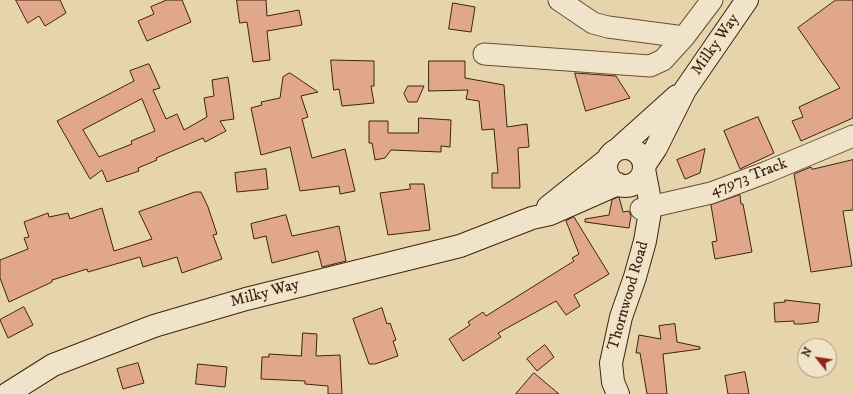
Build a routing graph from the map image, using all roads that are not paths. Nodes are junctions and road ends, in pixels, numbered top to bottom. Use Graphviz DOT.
graph roads {
  1 [pos="559,0"];
  2 [pos="712,0"];
  3 [pos="747,0"];
  4 [pos="684,37"];
  5 [pos="484,54"];
  6 [pos="685,90"];
  7 [pos="853,136"];
  8 [pos="613,154"];
  9 [pos="644,167"];
  10 [pos="620,185"];
  11 [pos="647,212"];
  12 [pos="532,218"];
  13 [pos="7,394"];
  14 [pos="618,394"];
  1 -- 4 [label="street"];
  2 -- 4 [label="street"];
  3 -- 6 [label="street, Milky Way"];
  4 -- 5 [label="street"];
  6 -- 8 [label="street, Milky Way"];
  6 -- 9 [label="street, Milky Way"];
  7 -- 11 [label="street, 47973 Track"];
  8 -- 9 [label="street"];
  8 -- 10 [label="street"];
  8 -- 12 [label="street, Milky Way"];
  9 -- 10 [label="street"];
  9 -- 11 [label="street, Thornwood Road"];
  10 -- 11 [label="street"];
  10 -- 12 [label="street, Milky Way"];
  11 -- 14 [label="street, Thornwood Road"];
  12 -- 13 [label="street, Milky Way"];
}
